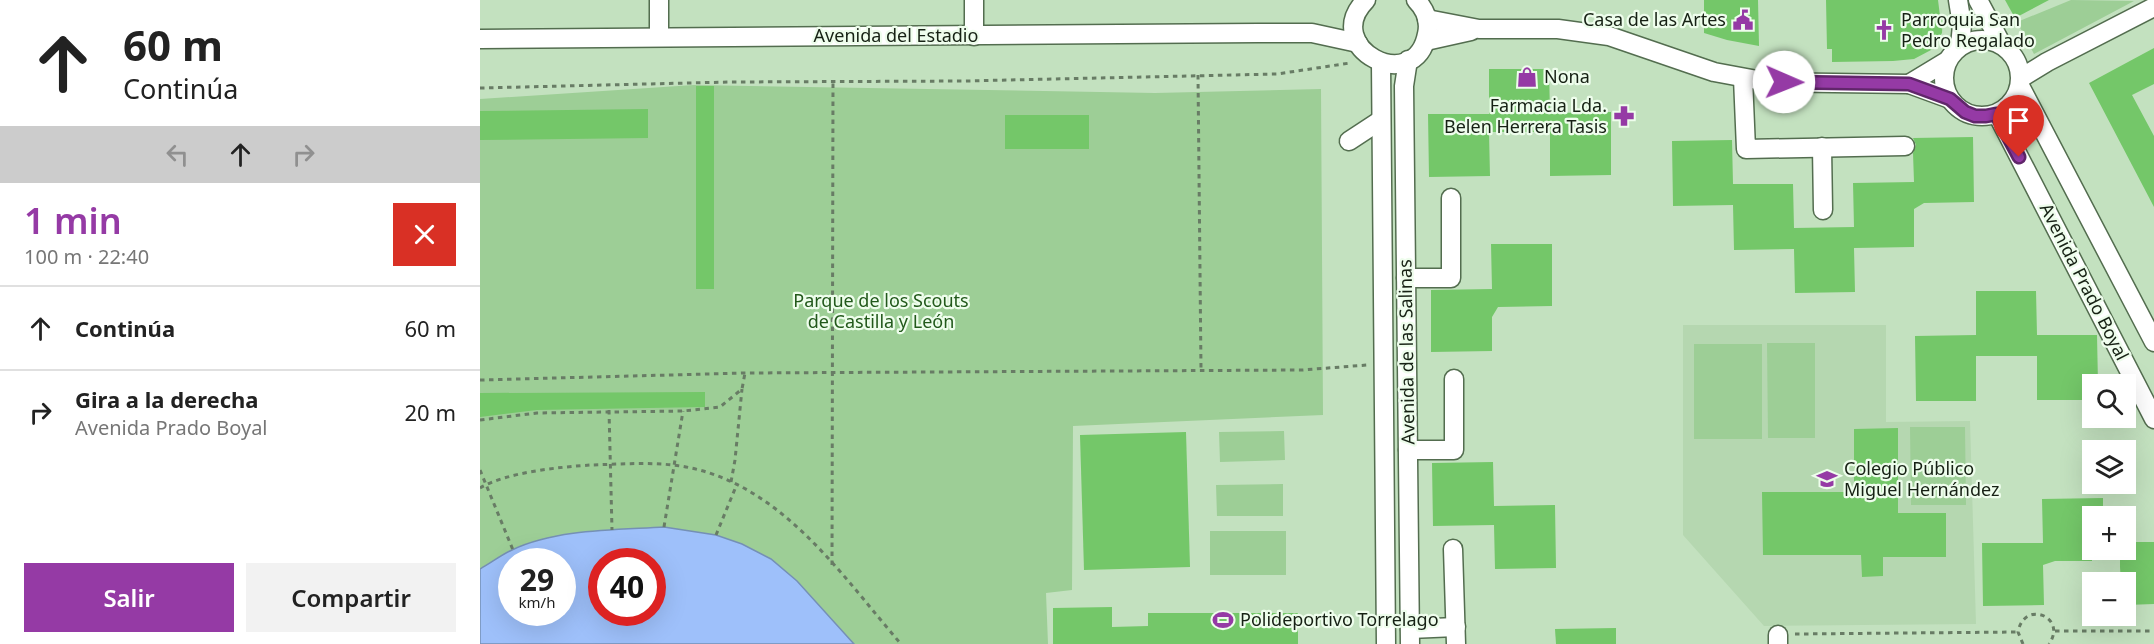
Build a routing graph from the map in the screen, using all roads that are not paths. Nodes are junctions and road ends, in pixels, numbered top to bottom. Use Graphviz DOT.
graph roads {
  1 [pos="659,0"];
  2 [pos="974,0"];
  3 [pos="1958,0"];
  4 [pos="1978,0"];
  5 [pos="1425,7"];
  6 [pos="2154,7"];
  7 [pos="1356,8"];
  8 [pos="1479,29"];
  9 [pos="1312,33"];
  10 [pos="974,36"];
  11 [pos="658,37"];
  12 [pos="480,39"];
  13 [pos="1426,41"];
  14 [pos="1358,43"];
  15 [pos="2002,45"];
  16 [pos="1960,46"];
  17 [pos="1408,60"];
  18 [pos="2016,60"];
  19 [pos="1947,61"];
  20 [pos="2048,62"];
  21 [pos="1381,63"];
  22 [pos="1743,78"];
  23 [pos="2020,82"];
  24 [pos="1909,84"];
  25 [pos="1950,99"];
  26 [pos="1996,114"];
  27 [pos="1381,120"];
  28 [pos="1349,141"];
  29 [pos="1905,146"];
  30 [pos="1822,147"];
  31 [pos="1452,198"];
  32 [pos="1823,210"];
  33 [pos="1406,278"];
  34 [pos="2154,342"];
  35 [pos="1454,379"];
  36 [pos="2154,419"];
  37 [pos="1408,450"];
  38 [pos="1454,549"];
  39 [pos="1410,636"];
  40 [pos="1456,636"];
  41 [pos="1386,644"];
  1 -- 11 [label="street"];
  2 -- 10 [label="street"];
  3 -- 16 [label="street"];
  4 -- 15 [label="street"];
  5 -- 8 [label="street"];
  5 -- 13 [label="street"];
  6 -- 20 [label="street"];
  7 -- 9 [label="street, Avenida del Estadio"];
  7 -- 14 [label="street"];
  8 -- 13 [label="street"];
  8 -- 22 [label="street"];
  9 -- 10 [label="street, Avenida del Estadio"];
  9 -- 14 [label="street, Avenida del Estadio"];
  10 -- 11 [label="street, Avenida del Estadio"];
  11 -- 12 [label="street, Avenida del Estadio"];
  13 -- 17 [label="street"];
  14 -- 21 [label="street"];
  15 -- 16 [label="street"];
  15 -- 18 [label="street"];
  16 -- 19 [label="street"];
  17 -- 21 [label="street"];
  17 -- 33 [label="street, Avenida de las Salinas"];
  18 -- 20 [label="street"];
  18 -- 23 [label="street"];
  19 -- 24 [label="street"];
  19 -- 25 [label="street"];
  20 -- 23 [label="street"];
  21 -- 27 [label="street, Avenida de las Salinas"];
  22 -- 24 [label="street"];
  22 -- 30 [label="street"];
  23 -- 26 [label="street"];
  23 -- 34 [label="street, Avenida Prado Boyal"];
  24 -- 25 [label="street"];
  25 -- 26 [label="street"];
  26 -- 36 [label="street, Avenida Prado Boyal"];
  27 -- 28 [label="street"];
  27 -- 41 [label="street, Avenida de las Salinas"];
  29 -- 30 [label="street"];
  30 -- 32 [label="street"];
  31 -- 33 [label="street"];
  33 -- 37 [label="street, Avenida de las Salinas"];
  35 -- 37 [label="street"];
  37 -- 39 [label="street, Avenida de las Salinas"];
  38 -- 40 [label="street"];
  39 -- 40 [label="street"];
}
